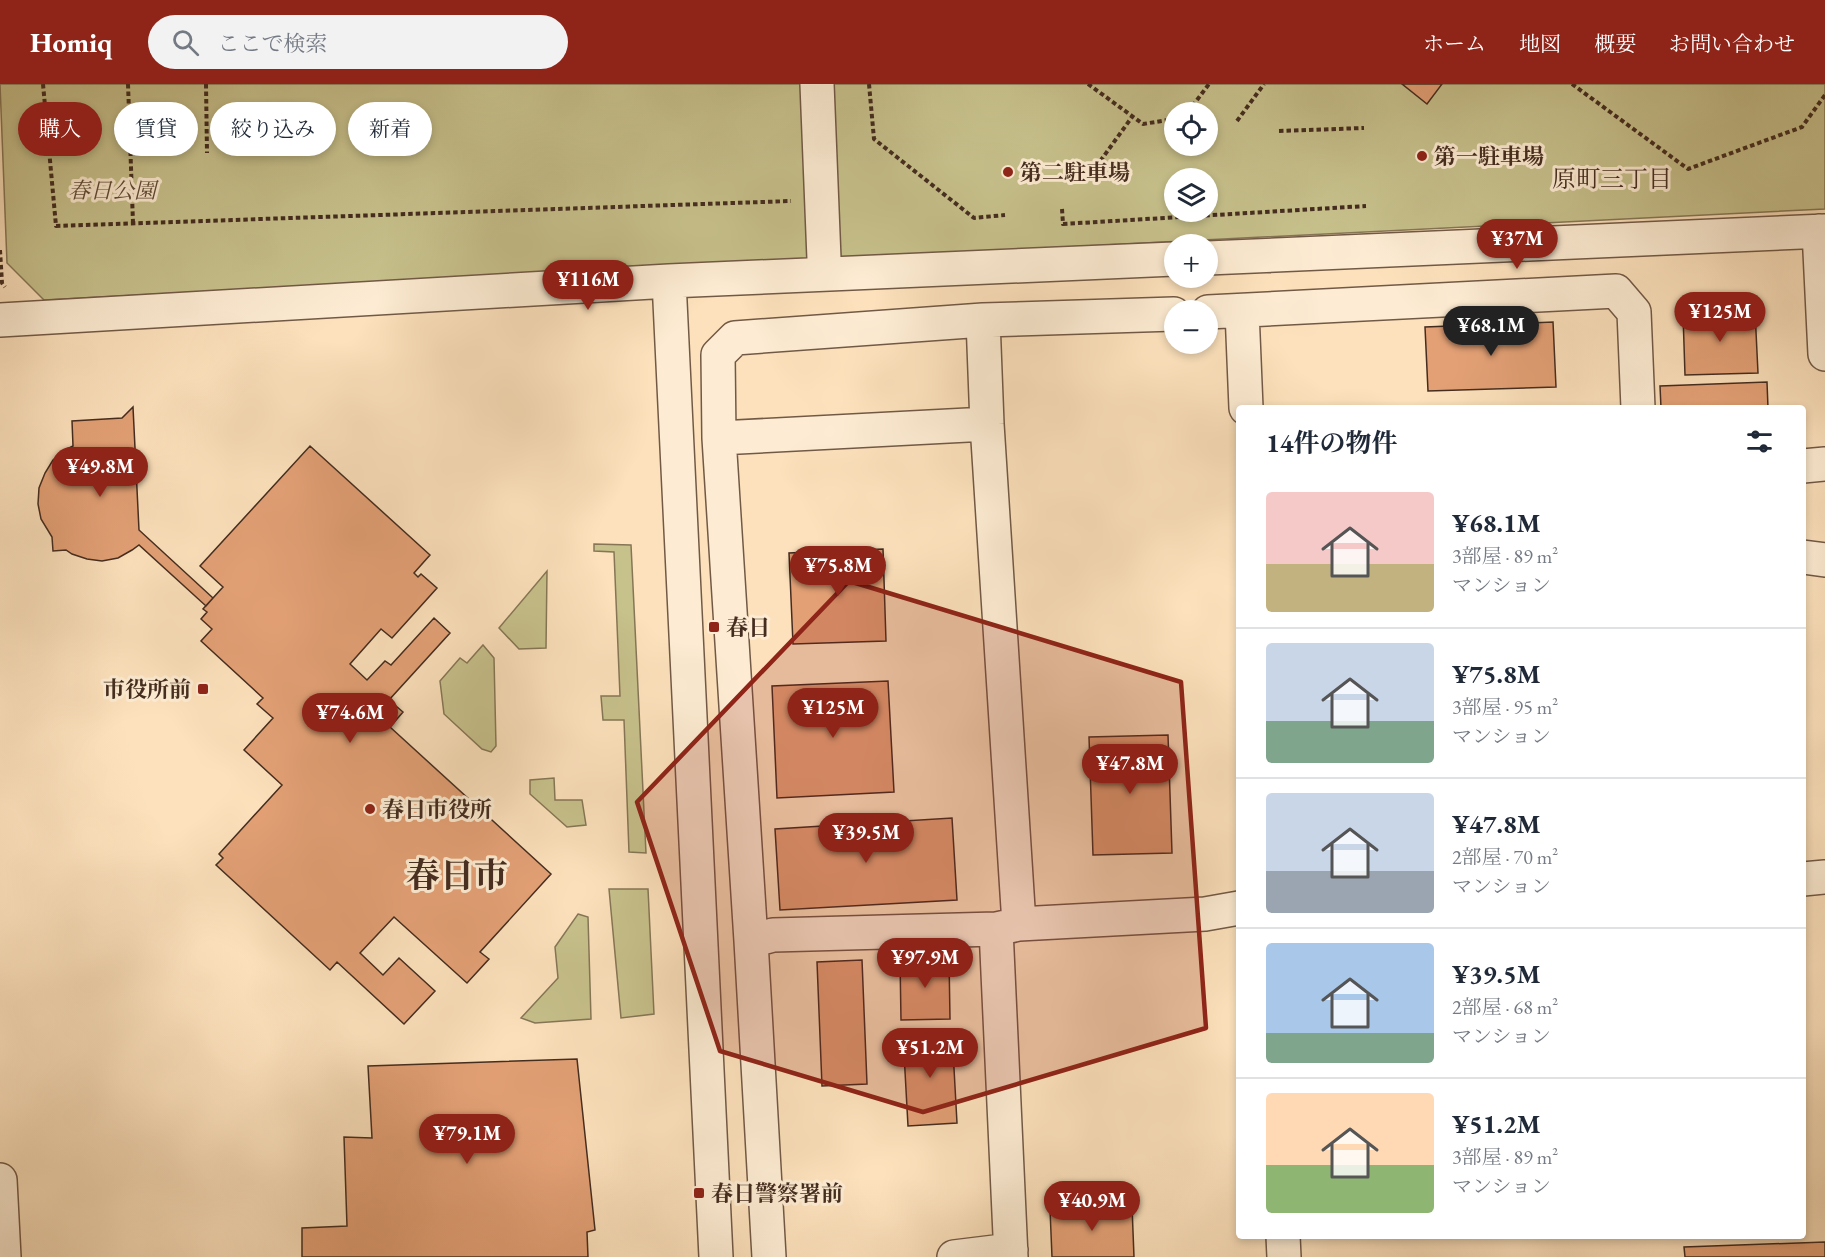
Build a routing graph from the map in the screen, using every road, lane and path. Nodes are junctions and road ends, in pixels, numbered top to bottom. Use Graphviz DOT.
graph roads {
  1 [pos="43,84"];
  2 [pos="128,84"];
  3 [pos="206,84"];
  4 [pos="817,84"];
  5 [pos="869,84"];
  6 [pos="1088,84"];
  7 [pos="1209,84"];
  8 [pos="1263,84"];
  9 [pos="1572,84"];
  10 [pos="1825,95"];
  11 [pos="1196,102"];
  12 [pos="1132,117"];
  13 [pos="1164,121"];
  14 [pos="1237,121"];
  15 [pos="1364,128"];
  16 [pos="1279,132"];
  17 [pos="207,153"];
  18 [pos="1096,167"];
  19 [pos="822,200"];
  20 [pos="1366,206"];
  21 [pos="1062,209"];
  22 [pos="1005,214"];
  23 [pos="134,223"];
  24 [pos="1822,231"];
  25 [pos="1218,258"];
  26 [pos="824,259"];
  27 [pos="1164,259"];
  28 [pos="669,281"];
  29 [pos="1823,296"];
  30 [pos="1242,311"];
  31 [pos="1218,312"];
  32 [pos="1164,314"];
  33 [pos="0,320"];
  34 [pos="983,320"];
  35 [pos="1825,354"];
  36 [pos="1246,405"];
  37 [pos="1638,405"];
  38 [pos="987,424"];
  39 [pos="719,438"];
  40 [pos="1825,464"];
  41 [pos="1806,466"];
  42 [pos="1806,557"];
  43 [pos="1825,560"];
  44 [pos="1825,878"];
  45 [pos="1806,879"];
  46 [pos="1236,909"];
  47 [pos="1007,927"];
  48 [pos="751,940"];
  49 [pos="0,1180"];
  50 [pos="1283,1239"];
  51 [pos="1011,1253"];
  52 [pos="4,1257"];
  53 [pos="716,1257"];
  54 [pos="769,1257"];
  55 [pos="954,1257"];
  56 [pos="1284,1257"];
  1 -- 23 [label="path"];
  2 -- 23 [label="path"];
  3 -- 17 [label="path"];
  4 -- 19 [label="street"];
  5 -- 22 [label="path"];
  6 -- 12 [label="path"];
  7 -- 11 [label="path"];
  8 -- 14 [label="path"];
  9 -- 10 [label="path"];
  12 -- 13 [label="path"];
  12 -- 18 [label="path"];
  15 -- 16 [label="path"];
  19 -- 23 [label="path"];
  19 -- 26 [label="street"];
  20 -- 21 [label="path"];
  24 -- 25 [label="street"];
  24 -- 29 [label="street"];
  27 -- 28 [label="street"];
  28 -- 33 [label="street"];
  28 -- 53 [label="street"];
  29 -- 35 [label="street"];
  30 -- 31 [label="street"];
  30 -- 36 [label="street"];
  30 -- 37 [label="street"];
  32 -- 34 [label="street"];
  34 -- 38 [label="street"];
  34 -- 39 [label="street"];
  38 -- 39 [label="street"];
  38 -- 47 [label="street"];
  39 -- 48 [label="street"];
  40 -- 41 [label="street"];
  42 -- 43 [label="street"];
  44 -- 45 [label="street"];
  46 -- 47 [label="street"];
  47 -- 48 [label="street"];
  47 -- 51 [label="street"];
  48 -- 54 [label="street"];
  49 -- 52 [label="street"];
  50 -- 56 [label="street"];
  51 -- 55 [label="street"];
}
